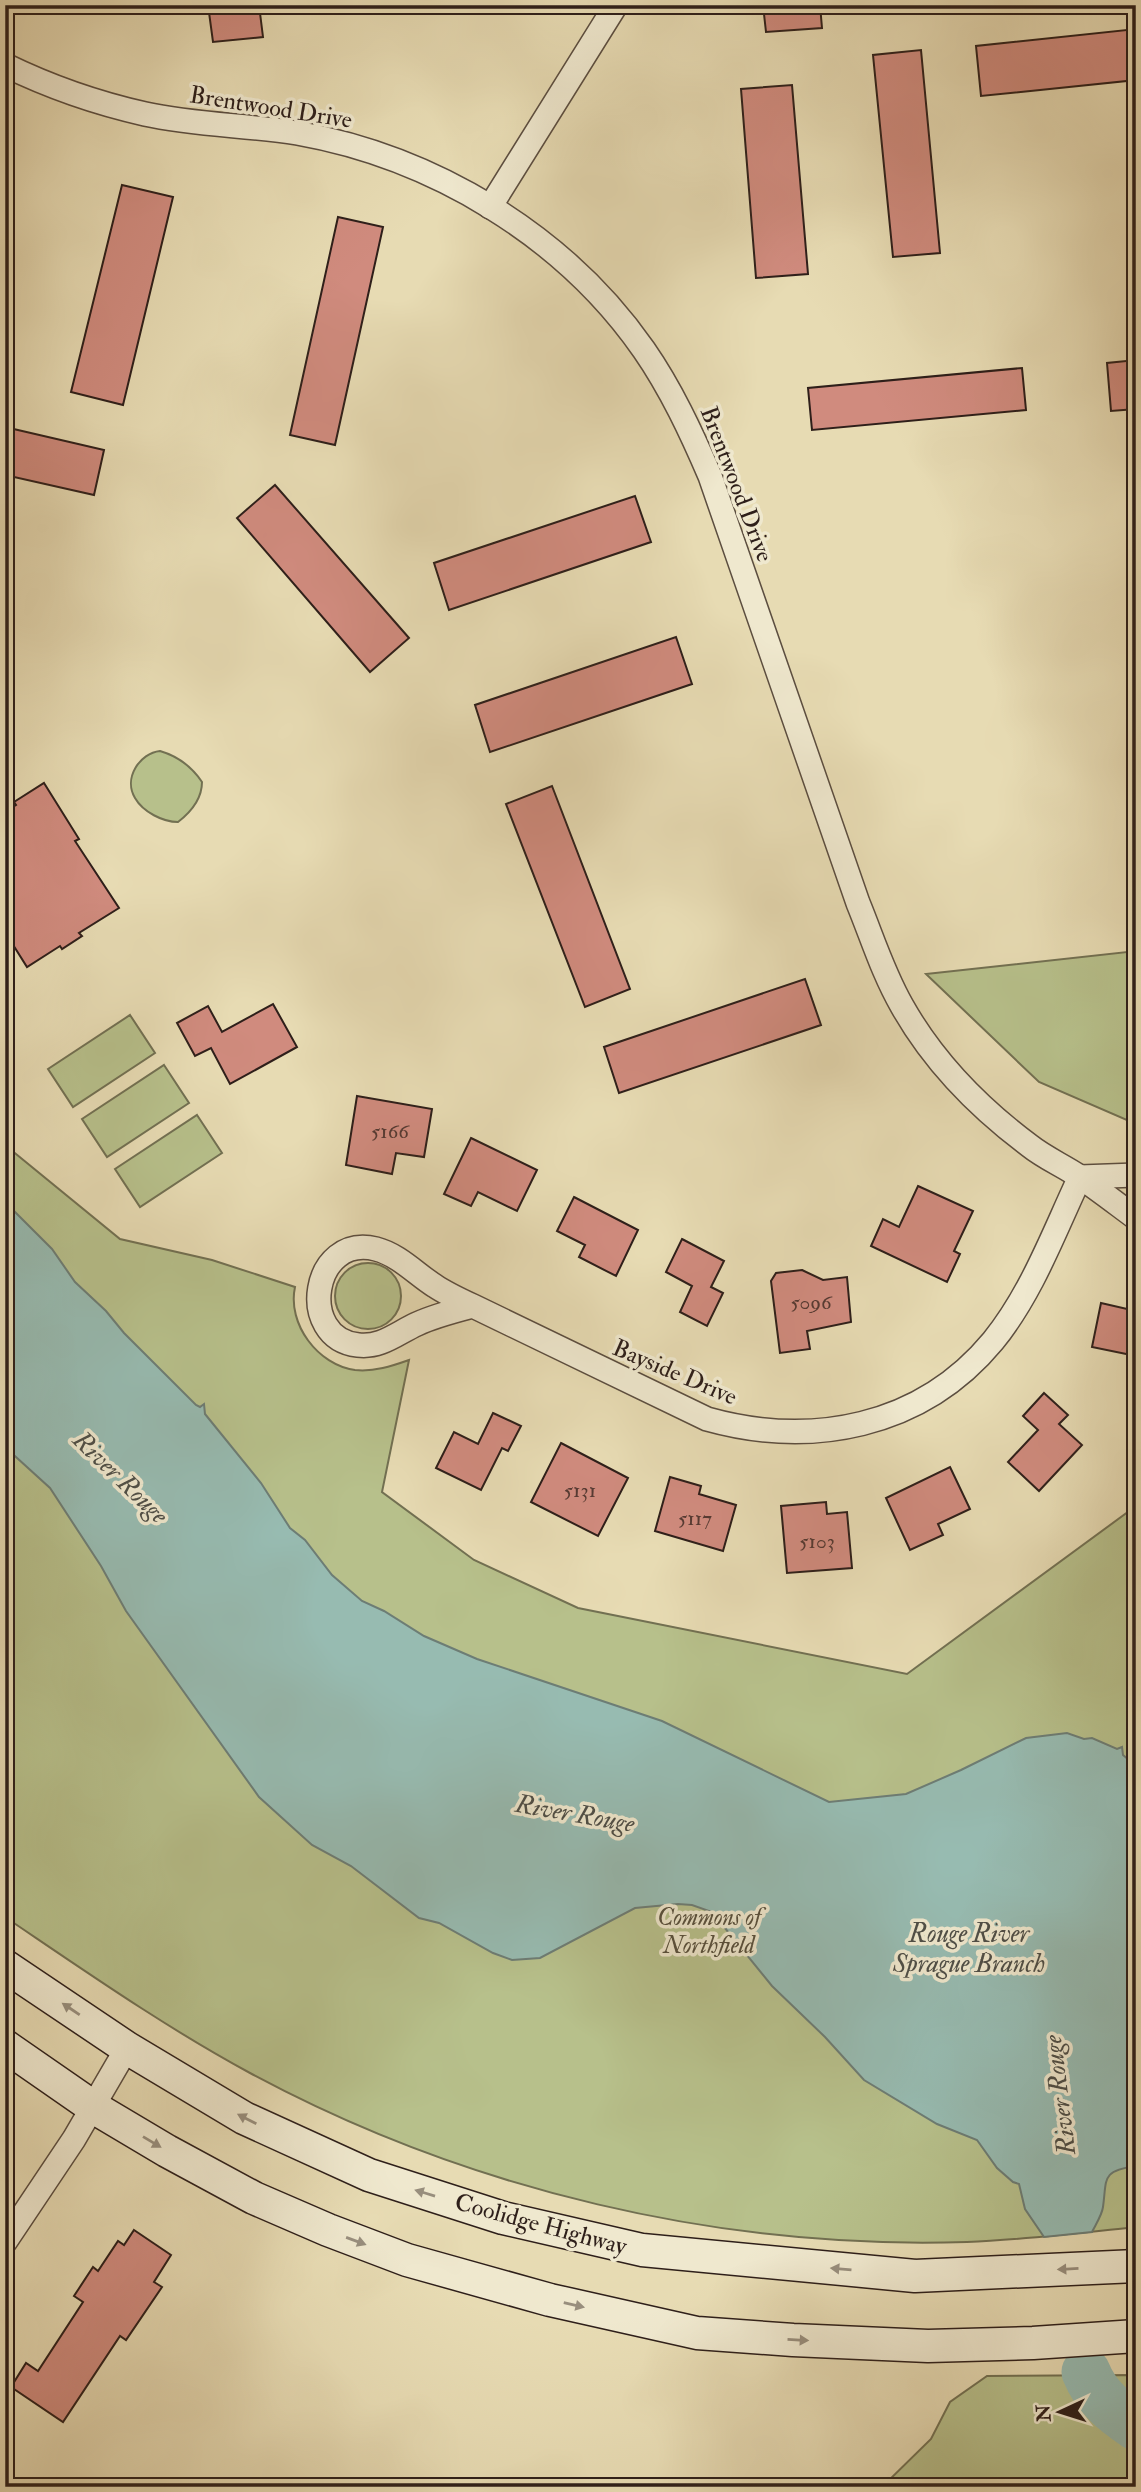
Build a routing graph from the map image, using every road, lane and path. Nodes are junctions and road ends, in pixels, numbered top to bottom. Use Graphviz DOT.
graph roads {
  1 [pos="616,5"];
  2 [pos="5,65"];
  3 [pos="490,207"];
  4 [pos="1136,1175"];
  5 [pos="1080,1177"];
  6 [pos="1136,1218"];
  7 [pos="473,1306"];
  8 [pos="5,1966"];
  9 [pos="5,2046"];
  10 [pos="127,2048"];
  11 [pos="93,2107"];
  12 [pos="5,2242"];
  13 [pos="1136,2266"];
  14 [pos="1134,2335"];
  1 -- 3 [label="street"];
  2 -- 3 [label="street, Brentwood Drive"];
  3 -- 5 [label="street, Brentwood Drive"];
  4 -- 5 [label="street"];
  5 -- 6 [label="street, Brentwood Drive"];
  5 -- 7 [label="street, Bayside Drive"];
  7 -- 7 [label="street, Bayside Drive"];
  10 -- 8 [label="main road, Coolidge Highway, one-way"];
  9 -- 11 [label="main road"];
  10 -- 11 [label="street"];
  13 -- 10 [label="main road, Coolidge Highway, one-way"];
  11 -- 12 [label="street"];
  11 -- 14 [label="main road, one-way"];
}
